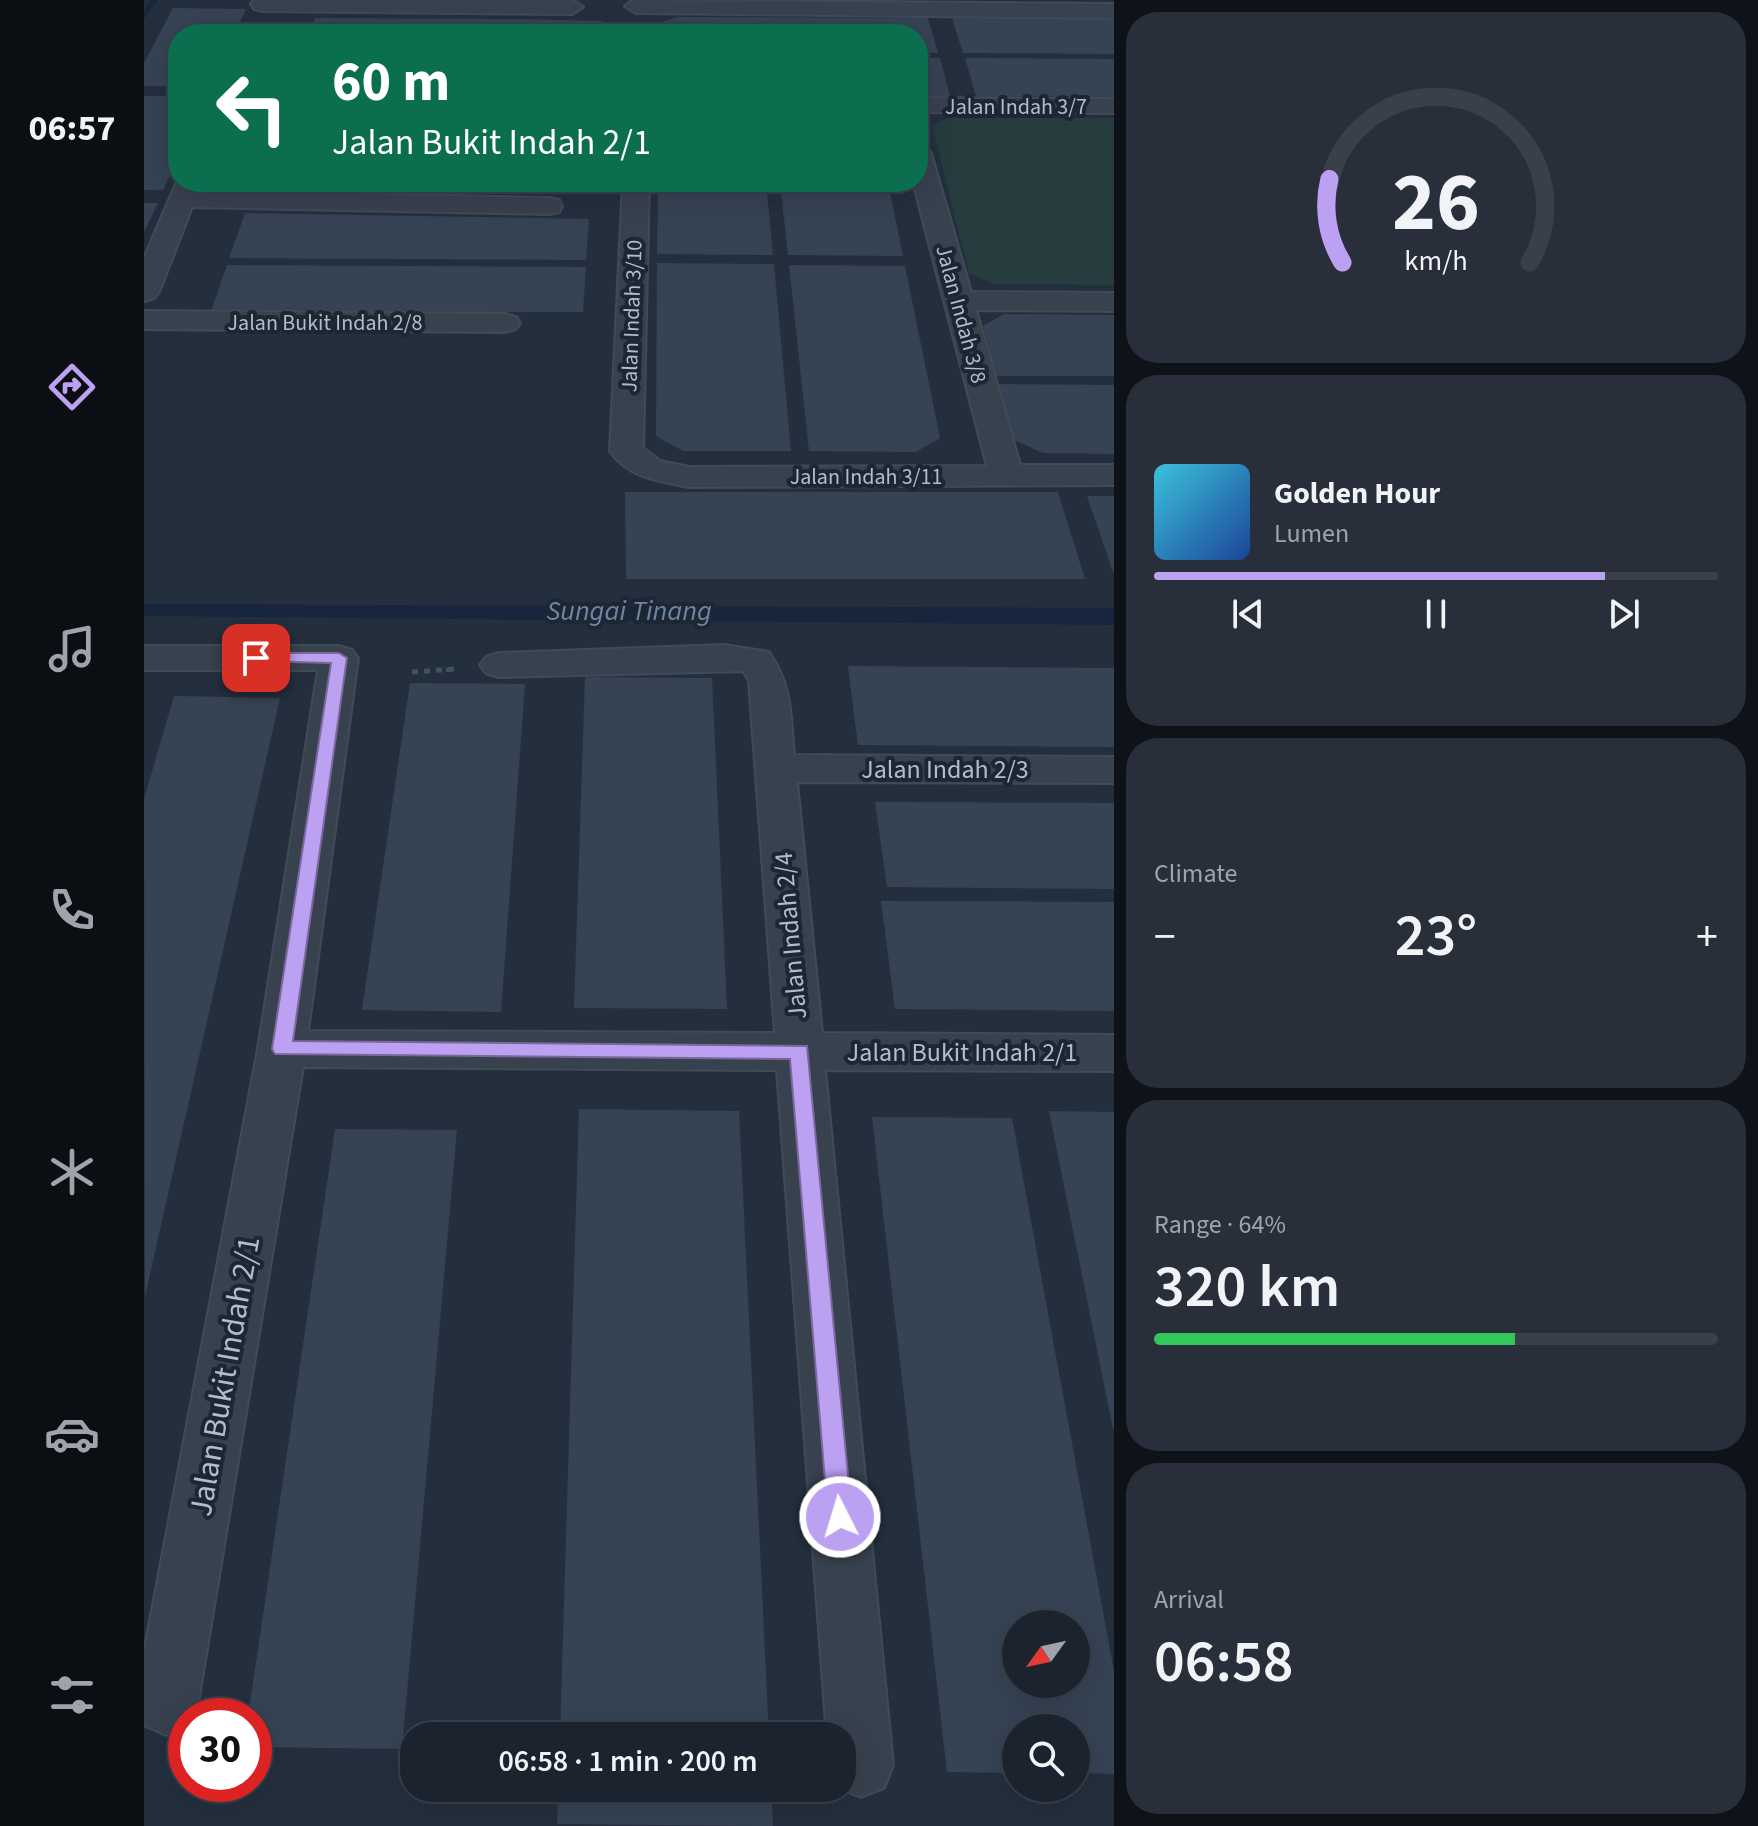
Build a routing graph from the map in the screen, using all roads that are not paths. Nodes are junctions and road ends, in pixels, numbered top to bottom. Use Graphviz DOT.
graph roads {
  1 [pos="636,3"];
  2 [pos="853,4"];
  3 [pos="572,7"];
  4 [pos="260,10"];
  5 [pos="1114,11"];
  6 [pos="637,24"];
  7 [pos="928,105"];
  8 [pos="1114,106"];
  9 [pos="928,189"];
  10 [pos="184,192"];
  11 [pos="230,192"];
  12 [pos="636,192"];
  13 [pos="549,206"];
  14 [pos="144,292"];
  15 [pos="959,301"];
  16 [pos="1114,302"];
  17 [pos="144,320"];
  18 [pos="505,323"];
  19 [pos="626,451"];
  20 [pos="1006,475"];
  21 [pos="1114,475"];
  22 [pos="144,658"];
  23 [pos="499,665"];
  24 [pos="775,768"];
  25 [pos="1114,770"];
  26 [pos="282,1049"];
  27 [pos="800,1051"];
  28 [pos="1114,1053"];
  29 [pos="166,1703"];
  30 [pos="861,1765"];
  1 -- 2 [label="street"];
  1 -- 6 [label="street"];
  2 -- 5 [label="street"];
  3 -- 4 [label="street"];
  7 -- 8 [label="street, Jalan Indah 3/7"];
  9 -- 15 [label="street, Jalan Indah 3/8"];
  10 -- 14 [label="street"];
  11 -- 13 [label="street"];
  12 -- 19 [label="street, Jalan Indah 3/10"];
  15 -- 16 [label="street"];
  15 -- 20 [label="street, Jalan Indah 3/8"];
  17 -- 18 [label="street, Jalan Bukit Indah 2/8"];
  19 -- 20 [label="street, Jalan Indah 3/11"];
  20 -- 21 [label="street, Jalan Indah 3/11"];
  22 -- 26 [label="street, Jalan Bukit Indah 2/1"];
  23 -- 24 [label="street, Jalan Indah 2/4"];
  24 -- 25 [label="street, Jalan Indah 2/3"];
  24 -- 27 [label="street, Jalan Indah 2/4"];
  26 -- 27 [label="street, Jalan Bukit Indah 2/1"];
  26 -- 29 [label="street, Jalan Bukit Indah 2/1"];
  27 -- 28 [label="street, Jalan Bukit Indah 2/1"];
  27 -- 30 [label="street, Jalan Indah 2/4"];
}
